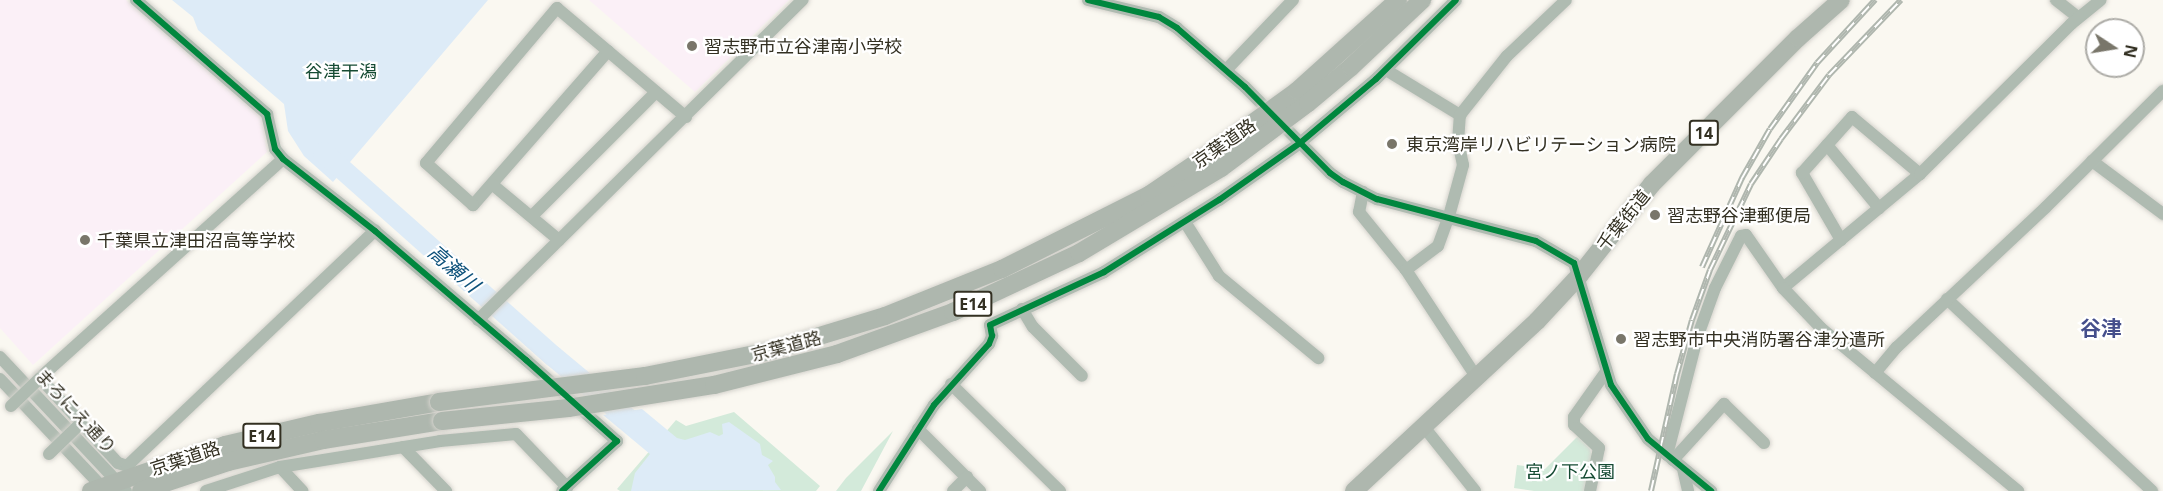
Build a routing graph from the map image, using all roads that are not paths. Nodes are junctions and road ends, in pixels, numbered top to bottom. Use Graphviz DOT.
graph roads {
  1 [pos="136,0"];
  2 [pos="803,0"];
  3 [pos="1088,0"];
  4 [pos="1293,0"];
  5 [pos="1398,0"];
  6 [pos="1422,0"];
  7 [pos="1456,0"];
  8 [pos="1566,0"];
  9 [pos="1841,0"];
  10 [pos="2056,0"];
  11 [pos="2101,0"];
  12 [pos="2078,17"];
  13 [pos="608,51"];
  14 [pos="1226,70"];
  15 [pos="1386,70"];
  16 [pos="655,93"];
  17 [pos="2162,93"];
  18 [pos="1460,115"];
  19 [pos="686,117"];
  20 [pos="1300,143"];
  21 [pos="1827,145"];
  22 [pos="283,159"];
  23 [pos="2092,161"];
  24 [pos="1920,174"];
  25 [pos="493,184"];
  26 [pos="1363,192"];
  27 [pos="1879,208"];
  28 [pos="2163,214"];
  29 [pos="533,215"];
  30 [pos="1449,216"];
  31 [pos="1185,222"];
  32 [pos="375,231"];
  33 [pos="559,240"];
  34 [pos="1841,240"];
  35 [pos="1406,270"];
  36 [pos="1579,276"];
  37 [pos="1783,288"];
  38 [pos="1947,299"];
  39 [pos="1022,309"];
  40 [pos="481,317"];
  41 [pos="0,357"];
  42 [pos="1318,358"];
  43 [pos="1605,373"];
  44 [pos="1875,373"];
  45 [pos="1082,376"];
  46 [pos="40,378"];
  47 [pos="1477,378"];
  48 [pos="0,379"];
  49 [pos="951,384"];
  50 [pos="11,406"];
  51 [pos="81,423"];
  52 [pos="1424,427"];
  53 [pos="918,429"];
  54 [pos="1764,443"];
  55 [pos="403,447"];
  56 [pos="50,454"];
  57 [pos="1670,458"];
  58 [pos="280,467"];
  59 [pos="1683,469"];
  60 [pos="967,477"];
  61 [pos="108,488"];
  62 [pos="565,489"];
  63 [pos="141,491"];
  64 [pos="206,491"];
  65 [pos="302,491"];
  66 [pos="446,491"];
  67 [pos="879,491"];
  68 [pos="953,491"];
  69 [pos="980,491"];
  70 [pos="1060,491"];
  71 [pos="1354,491"];
  72 [pos="1475,491"];
  73 [pos="1590,491"];
  74 [pos="1688,491"];
  75 [pos="1711,491"];
  76 [pos="2018,491"];
  77 [pos="2152,491"];
  1 -- 22 [label="street"];
  2 -- 19 [label="street"];
  3 -- 14 [label="street"];
  4 -- 14 [label="street"];
  5 -- 61 [label="highway, 京葉道路 / E14, bridge"];
  6 -- 63 [label="highway, 京葉道路 / E14, bridge"];
  7 -- 15 [label="street"];
  8 -- 18 [label="street"];
  9 -- 36 [label="highway, 千葉街道 / 14"];
  10 -- 12 [label="street"];
  11 -- 12 [label="street"];
  12 -- 24 [label="street"];
  13 -- 16 [label="street"];
  13 -- 25 [label="street"];
  13 -- 25 [label="street"];
  14 -- 20 [label="street"];
  15 -- 18 [label="street"];
  15 -- 20 [label="street"];
  16 -- 19 [label="street"];
  16 -- 29 [label="street"];
  17 -- 23 [label="street"];
  18 -- 30 [label="street"];
  19 -- 33 [label="street"];
  20 -- 26 [label="street"];
  20 -- 31 [label="street"];
  21 -- 24 [label="street"];
  21 -- 27 [label="street"];
  21 -- 34 [label="street"];
  22 -- 32 [label="street"];
  22 -- 46 [label="street"];
  23 -- 28 [label="street"];
  23 -- 38 [label="street"];
  24 -- 27 [label="street"];
  25 -- 29 [label="street"];
  26 -- 30 [label="street"];
  26 -- 35 [label="street"];
  27 -- 34 [label="street"];
  29 -- 33 [label="street"];
  30 -- 35 [label="street"];
  30 -- 36 [label="street"];
  31 -- 39 [label="street"];
  31 -- 42 [label="street"];
  32 -- 40 [label="street"];
  32 -- 51 [label="street"];
  33 -- 40 [label="street"];
  34 -- 37 [label="street"];
  35 -- 47 [label="street"];
  36 -- 43 [label="street"];
  36 -- 47 [label="highway, 千葉街道 / 14"];
  37 -- 44 [label="street"];
  37 -- 57 [label="street"];
  38 -- 44 [label="street"];
  38 -- 77 [label="street"];
  39 -- 45 [label="street"];
  39 -- 49 [label="street"];
  40 -- 62 [label="street"];
  41 -- 61 [label="street, まろにえ通り"];
  43 -- 57 [label="street"];
  43 -- 73 [label="street"];
  44 -- 76 [label="street"];
  46 -- 50 [label="street, bridge"];
  46 -- 51 [label="street"];
  47 -- 52 [label="highway, 千葉街道 / 14"];
  48 -- 61 [label="street, まろにえ通り"];
  49 -- 53 [label="street"];
  49 -- 70 [label="street"];
  51 -- 56 [label="street, bridge"];
  52 -- 71 [label="highway, 千葉街道 / 14"];
  52 -- 72 [label="street"];
  53 -- 60 [label="street"];
  53 -- 67 [label="street"];
  54 -- 57 [label="street"];
  55 -- 58 [label="street"];
  55 -- 62 [label="street"];
  55 -- 66 [label="street"];
  57 -- 59 [label="street"];
  58 -- 64 [label="street"];
  58 -- 65 [label="street"];
  59 -- 74 [label="street"];
  59 -- 75 [label="street"];
  60 -- 68 [label="street"];
  60 -- 69 [label="street"];
}
